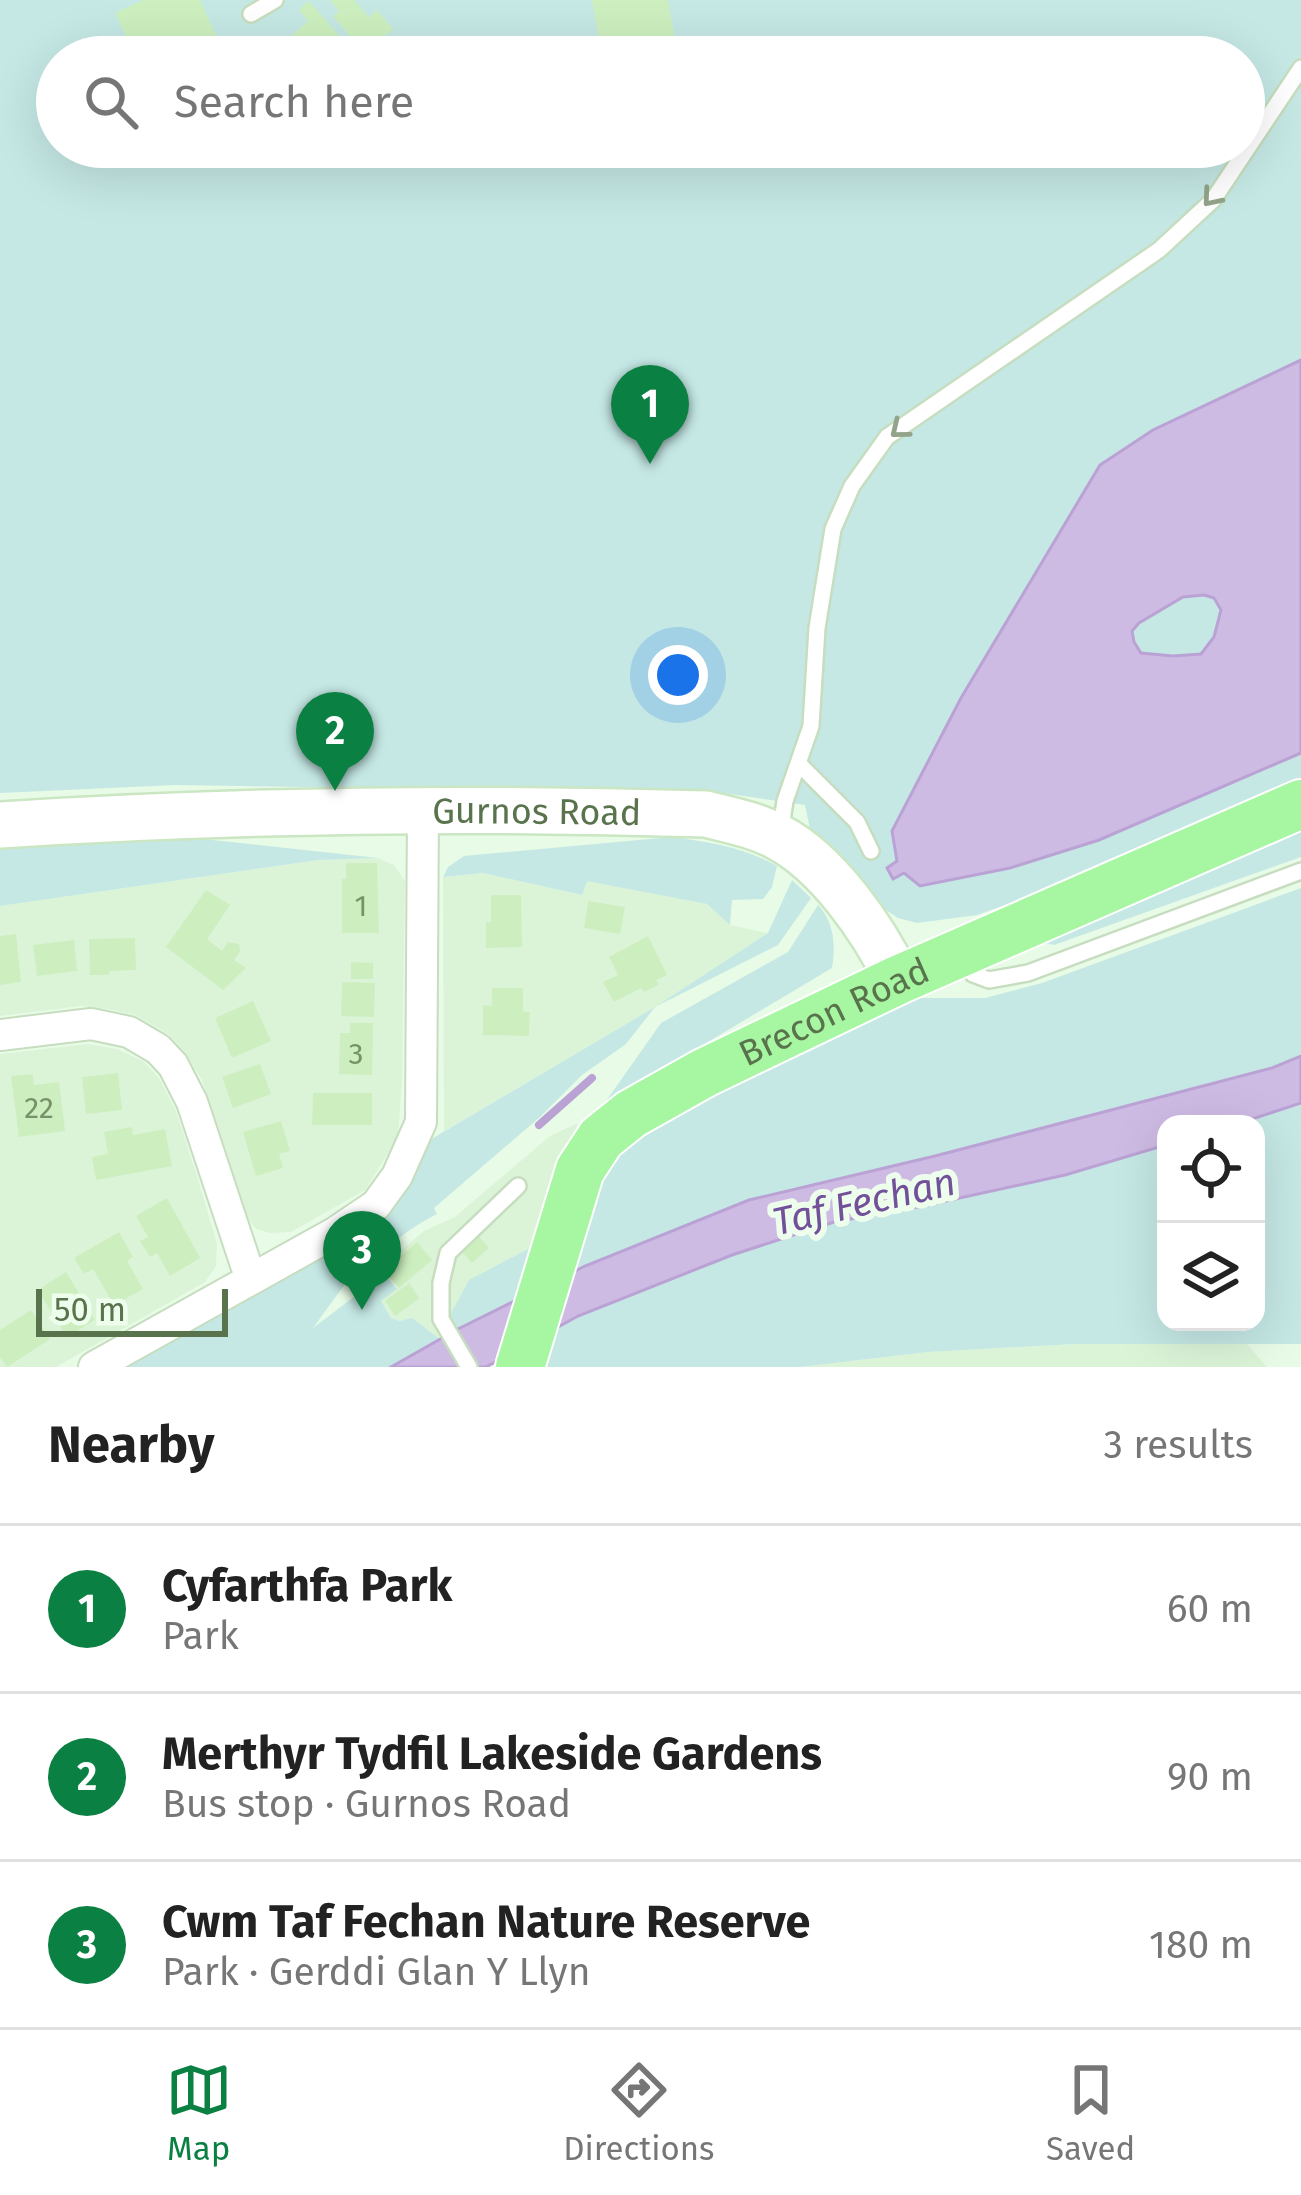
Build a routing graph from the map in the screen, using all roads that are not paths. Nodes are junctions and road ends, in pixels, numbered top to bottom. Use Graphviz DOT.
graph roads {
  1 [pos="275,0"];
  2 [pos="251,14"];
  3 [pos="1301,68"];
  4 [pos="1265,122"];
  5 [pos="1234,168"];
  6 [pos="800,764"];
  7 [pos="1301,804"];
  8 [pos="423,812"];
  9 [pos="0,825"];
  10 [pos="779,837"];
  11 [pos="872,851"];
  12 [pos="1301,871"];
  13 [pos="960,951"];
  14 [pos="898,980"];
  15 [pos="0,1034"];
  16 [pos="518,1186"];
  17 [pos="253,1277"];
  18 [pos="523,1361"];
  19 [pos="94,1367"];
  20 [pos="470,1367"];
  1 -- 2 [label="lane"];
  3 -- 4 [label="lane, one-way"];
  5 -- 6 [label="lane, one-way"];
  6 -- 10 [label="lane"];
  6 -- 11 [label="lane"];
  7 -- 13 [label="main road, Brecon Road"];
  8 -- 9 [label="street, Gurnos Road"];
  8 -- 10 [label="street, Gurnos Road"];
  8 -- 17 [label="street"];
  10 -- 14 [label="street"];
  12 -- 13 [label="lane"];
  13 -- 14 [label="main road, Brecon Road"];
  14 -- 18 [label="main road, Brecon Road"];
  15 -- 17 [label="street"];
  16 -- 20 [label="lane"];
  17 -- 19 [label="street"];
}
